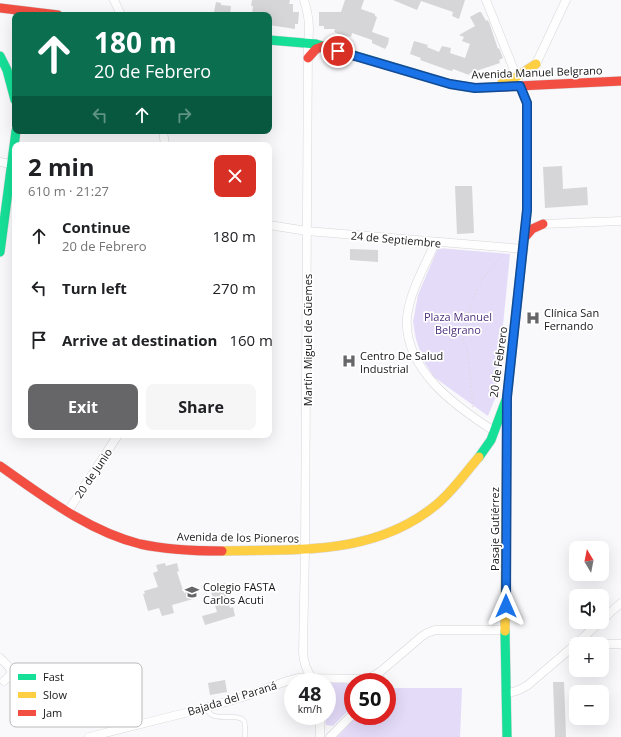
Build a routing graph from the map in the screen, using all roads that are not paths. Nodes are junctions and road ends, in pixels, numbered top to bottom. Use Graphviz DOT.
graph roads {
  1 [pos="114,0"];
  2 [pos="304,0"];
  3 [pos="486,0"];
  4 [pos="566,0"];
  5 [pos="0,8"];
  6 [pos="33,12"];
  7 [pos="119,12"];
  8 [pos="272,40"];
  9 [pos="308,44"];
  10 [pos="324,46"];
  11 [pos="0,56"];
  12 [pos="308,58"];
  13 [pos="537,71"];
  14 [pos="517,77"];
  15 [pos="621,81"];
  16 [pos="546,84"];
  17 [pos="520,86"];
  18 [pos="489,87"];
  19 [pos="12,89"];
  20 [pos="527,103"];
  21 [pos="0,162"];
  22 [pos="12,164"];
  23 [pos="12,177"];
  24 [pos="527,211"];
  25 [pos="621,221"];
  26 [pos="543,224"];
  27 [pos="272,225"];
  28 [pos="307,231"];
  29 [pos="525,237"];
  30 [pos="435,243"];
  31 [pos="524,250"];
  32 [pos="0,252"];
  33 [pos="507,397"];
  34 [pos="494,431"];
  35 [pos="116,438"];
  36 [pos="506,441"];
  37 [pos="0,466"];
  38 [pos="68,511"];
  39 [pos="305,550"];
  40 [pos="621,603"];
  41 [pos="609,614"];
  42 [pos="592,629"];
  43 [pos="505,630"];
  44 [pos="584,637"];
  45 [pos="609,644"];
  46 [pos="621,644"];
  47 [pos="569,650"];
  48 [pos="0,658"];
  49 [pos="10,668"];
  50 [pos="380,672"];
  51 [pos="308,673"];
  52 [pos="10,676"];
  53 [pos="336,680"];
  54 [pos="4,681"];
  55 [pos="284,681"];
  56 [pos="506,694"];
  57 [pos="205,708"];
  58 [pos="344,723"];
  59 [pos="142,724"];
  60 [pos="320,725"];
  61 [pos="129,727"];
  62 [pos="89,737"];
  63 [pos="244,737"];
  64 [pos="320,737"];
  65 [pos="330,737"];
  66 [pos="507,737"];
  1 -- 7 [label="street"];
  2 -- 9 [label="street, Martín Miguel de Güemes"];
  3 -- 14 [label="street"];
  4 -- 13 [label="street"];
  5 -- 6 [label="main road"];
  8 -- 9 [label="main road, Avenida Manuel Belgrano"];
  9 -- 10 [label="main road, Avenida Manuel Belgrano"];
  9 -- 12 [label="street, Martín Miguel de Güemes"];
  10 -- 12 [label="main road"];
  10 -- 18 [label="main road, Avenida Manuel Belgrano"];
  11 -- 19 [label="main road"];
  12 -- 28 [label="street, Martín Miguel de Güemes"];
  13 -- 14 [label="main road"];
  13 -- 16 [label="main road"];
  14 -- 17 [label="street"];
  14 -- 18 [label="main road"];
  15 -- 16 [label="main road, Avenida Manuel Belgrano"];
  16 -- 17 [label="main road, Avenida Manuel Belgrano"];
  16 -- 20 [label="main road"];
  17 -- 18 [label="main road, Avenida Manuel Belgrano"];
  17 -- 20 [label="main road, 20 de Febrero"];
  20 -- 24 [label="main road, 20 de Febrero"];
  21 -- 22 [label="street"];
  23 -- 32 [label="main road"];
  24 -- 26 [label="main road"];
  24 -- 29 [label="main road, 20 de Febrero"];
  25 -- 26 [label="street"];
  26 -- 29 [label="main road"];
  27 -- 28 [label="street, 24 de Septiembre"];
  28 -- 30 [label="street, 24 de Septiembre"];
  28 -- 39 [label="street, Martín Miguel de Güemes"];
  29 -- 31 [label="main road, 20 de Febrero"];
  30 -- 31 [label="street, 24 de Septiembre"];
  30 -- 34 [label="street"];
  31 -- 33 [label="main road, 20 de Febrero"];
  33 -- 34 [label="main road, 20 de Febrero"];
  33 -- 36 [label="main road, Pasaje Gutiérrez"];
  34 -- 36 [label="main road"];
  34 -- 39 [label="main road, 20 de Febrero"];
  35 -- 38 [label="street, 20 de Junio"];
  36 -- 43 [label="main road, Pasaje Gutiérrez"];
  37 -- 38 [label="main road, Avenida de los Pioneros"];
  38 -- 39 [label="main road, Avenida de los Pioneros"];
  39 -- 51 [label="street, Martín Miguel de Güemes"];
  40 -- 41 [label="street"];
  42 -- 44 [label="street"];
  43 -- 50 [label="street, Bajada del Paraná"];
  43 -- 56 [label="main road, Pasaje Gutiérrez"];
  45 -- 46 [label="street"];
  47 -- 56 [label="street"];
  48 -- 49 [label="street"];
  50 -- 53 [label="street, Bajada del Paraná"];
  52 -- 54 [label="street"];
  55 -- 57 [label="street, Bajada del Paraná"];
  56 -- 66 [label="main road, Pasaje Gutiérrez"];
  57 -- 59 [label="street, Bajada del Paraná"];
  57 -- 63 [label="lane"];
  58 -- 65 [label="street"];
  60 -- 64 [label="street"];
  61 -- 62 [label="street, Bajada del Paraná"];
}
